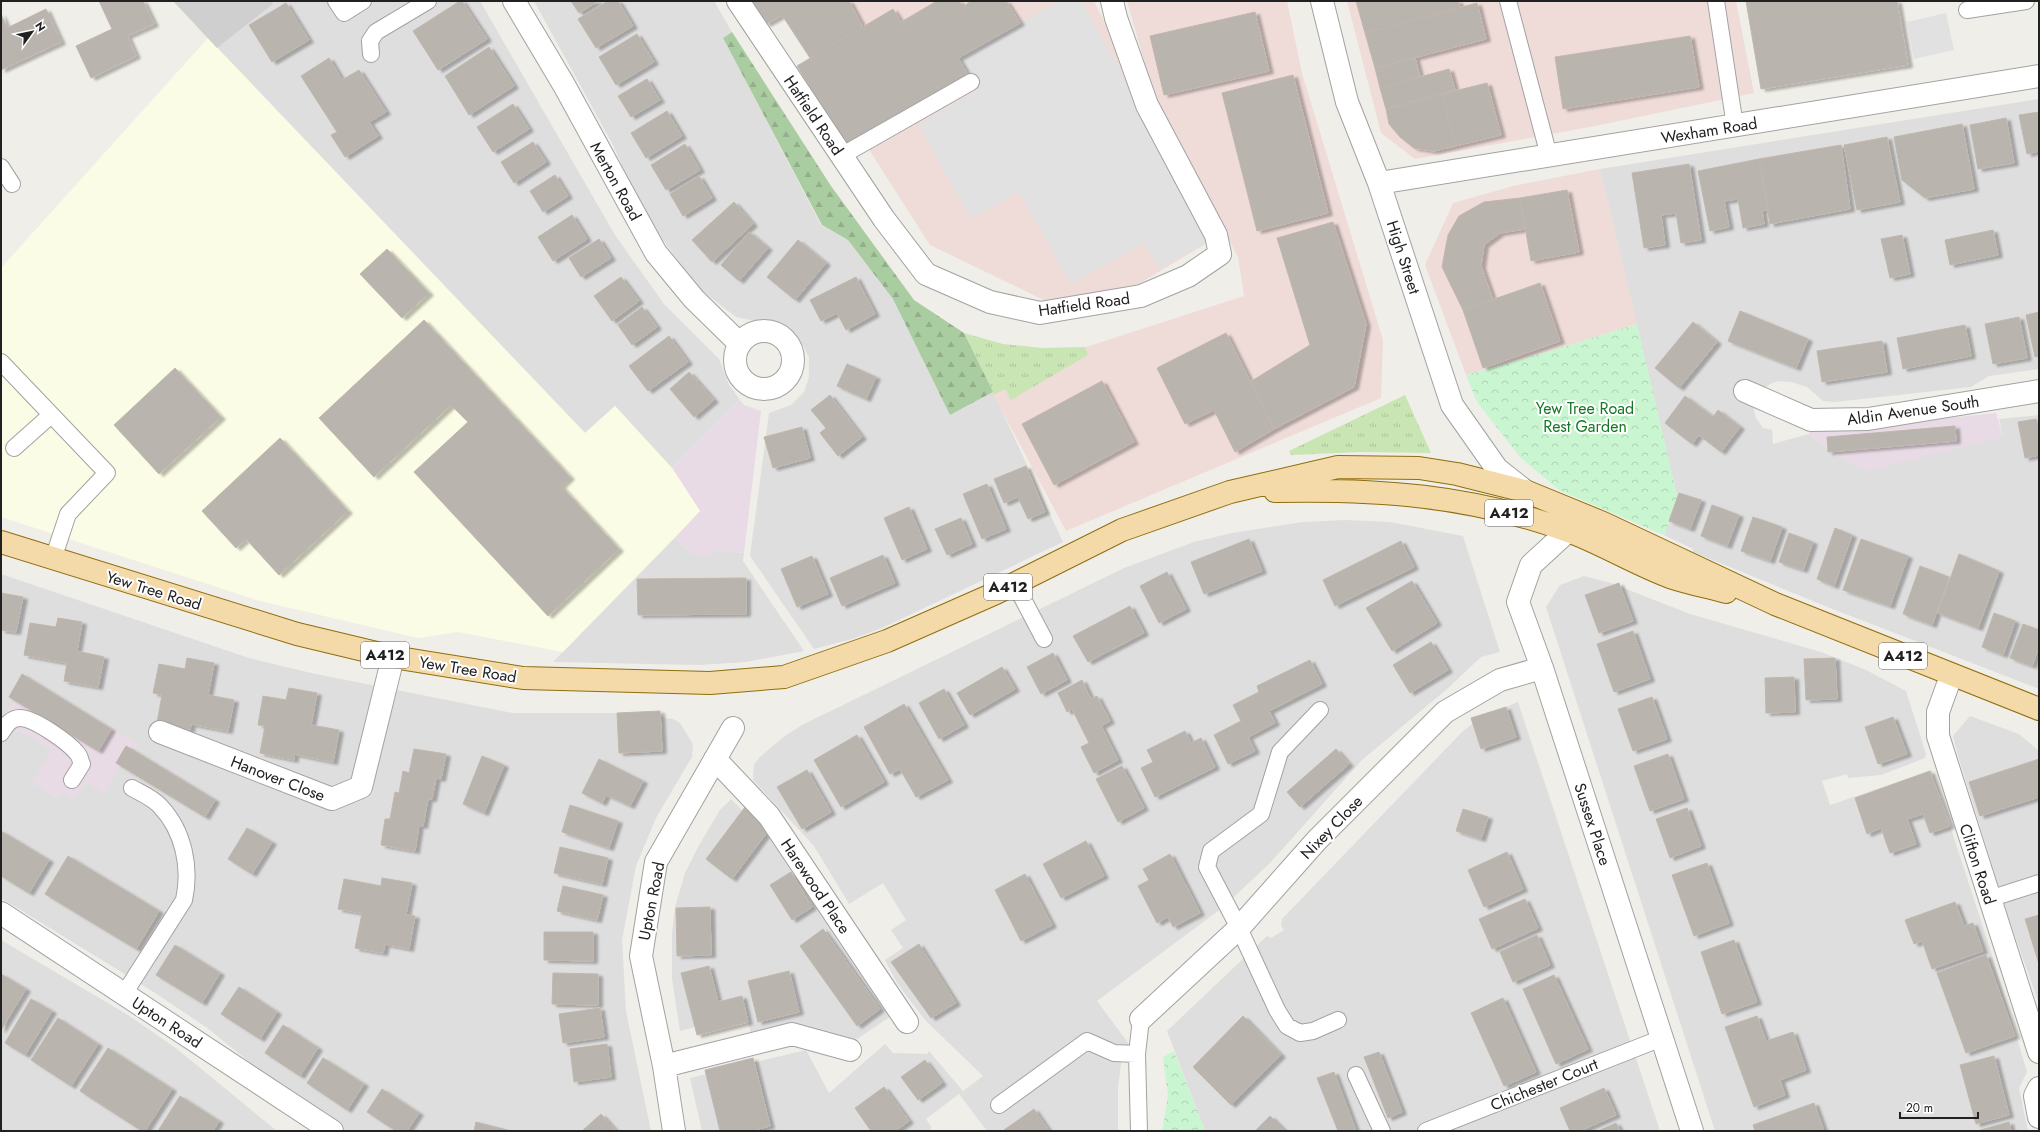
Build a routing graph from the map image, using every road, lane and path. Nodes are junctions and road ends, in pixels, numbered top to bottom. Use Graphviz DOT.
graph roads {
  1 [pos="336,1"];
  2 [pos="363,1"];
  3 [pos="428,1"];
  4 [pos="514,1"];
  5 [pos="738,1"];
  6 [pos="1112,1"];
  7 [pos="1322,1"];
  8 [pos="1508,1"];
  9 [pos="1716,1"];
  10 [pos="2026,1"];
  11 [pos="1967,10"];
  12 [pos="371,54"];
  13 [pos="2039,76"];
  14 [pos="971,82"];
  15 [pos="1735,126"];
  16 [pos="841,156"];
  17 [pos="1549,156"];
  18 [pos="1,167"];
  19 [pos="1379,183"];
  20 [pos="12,184"];
  21 [pos="740,344"];
  22 [pos="1,362"];
  23 [pos="1745,391"];
  24 [pos="2039,391"];
  25 [pos="51,415"];
  26 [pos="14,448"];
  27 [pos="1525,491"];
  28 [pos="1230,492"];
  29 [pos="1568,531"];
  30 [pos="1,542"];
  31 [pos="53,559"];
  32 [pos="1015,584"];
  33 [pos="1775,604"];
  34 [pos="1044,639"];
  35 [pos="393,657"];
  36 [pos="1542,668"];
  37 [pos="1951,676"];
  38 [pos="1320,710"];
  39 [pos="2036,710"];
  40 [pos="733,728"];
  41 [pos="160,732"];
  42 [pos="1,733"];
  43 [pos="715,759"];
  44 [pos="72,780"];
  45 [pos="132,788"];
  46 [pos="2039,883"];
  47 [pos="1989,899"];
  48 [pos="1,913"];
  49 [pos="1240,928"];
  50 [pos="124,994"];
  51 [pos="1141,1019"];
  52 [pos="1338,1020"];
  53 [pos="907,1022"];
  54 [pos="1662,1038"];
  55 [pos="850,1050"];
  56 [pos="2039,1052"];
  57 [pos="1137,1054"];
  58 [pos="664,1066"];
  59 [pos="1356,1074"];
  60 [pos="2039,1088"];
  61 [pos="999,1105"];
  62 [pos="2039,1117"];
  63 [pos="332,1131"];
  64 [pos="674,1131"];
  65 [pos="1138,1131"];
  66 [pos="1382,1131"];
  67 [pos="1426,1131"];
  68 [pos="1692,1131"];
  1 -- 2 [label="lane"];
  3 -- 12 [label="lane"];
  4 -- 21 [label="street, Merton Road"];
  5 -- 16 [label="street, Hatfield Road"];
  6 -- 16 [label="street, Hatfield Road"];
  7 -- 19 [label="street, High Street"];
  8 -- 17 [label="lane"];
  9 -- 15 [label="lane"];
  10 -- 11 [label="lane"];
  13 -- 15 [label="street, Wexham Road"];
  14 -- 16 [label="lane"];
  15 -- 17 [label="street, Wexham Road"];
  17 -- 19 [label="street, Wexham Road"];
  18 -- 20 [label="lane"];
  19 -- 27 [label="street, High Street"];
  22 -- 25 [label="lane"];
  23 -- 24 [label="street, Aldin Avenue South"];
  25 -- 26 [label="lane"];
  25 -- 31 [label="lane"];
  27 -- 28 [label="main road, A412"];
  27 -- 33 [label="main road, A412"];
  28 -- 29 [label="main road, A412"];
  28 -- 32 [label="main road, A412"];
  29 -- 33 [label="main road, A412"];
  29 -- 36 [label="street, Sussex Place"];
  30 -- 31 [label="main road, Yew Tree Road / A412"];
  31 -- 35 [label="main road, Yew Tree Road / A412"];
  32 -- 34 [label="lane"];
  32 -- 35 [label="main road, Yew Tree Road / A412"];
  33 -- 37 [label="main road, A412"];
  35 -- 41 [label="street, Hanover Close"];
  36 -- 49 [label="street, Nixey Close"];
  36 -- 54 [label="street, Sussex Place"];
  37 -- 39 [label="main road, A412"];
  37 -- 47 [label="street, Clifton Road"];
  38 -- 49 [label="lane"];
  40 -- 43 [label="street, Upton Road"];
  42 -- 44 [label="lane"];
  43 -- 53 [label="street, Harewood Place"];
  43 -- 58 [label="street, Upton Road"];
  45 -- 50 [label="lane"];
  46 -- 47 [label="lane"];
  47 -- 56 [label="street, Clifton Road"];
  48 -- 50 [label="street, Upton Road"];
  49 -- 51 [label="street, Nixey Close"];
  49 -- 52 [label="lane"];
  50 -- 63 [label="street, Upton Road"];
  51 -- 57 [label="lane"];
  54 -- 67 [label="lane, Chichester Court"];
  54 -- 68 [label="street, Sussex Place"];
  55 -- 58 [label="street"];
  57 -- 61 [label="lane"];
  57 -- 65 [label="lane"];
  58 -- 64 [label="street, Upton Road"];
  59 -- 66 [label="lane"];
  60 -- 62 [label="street"];
}
